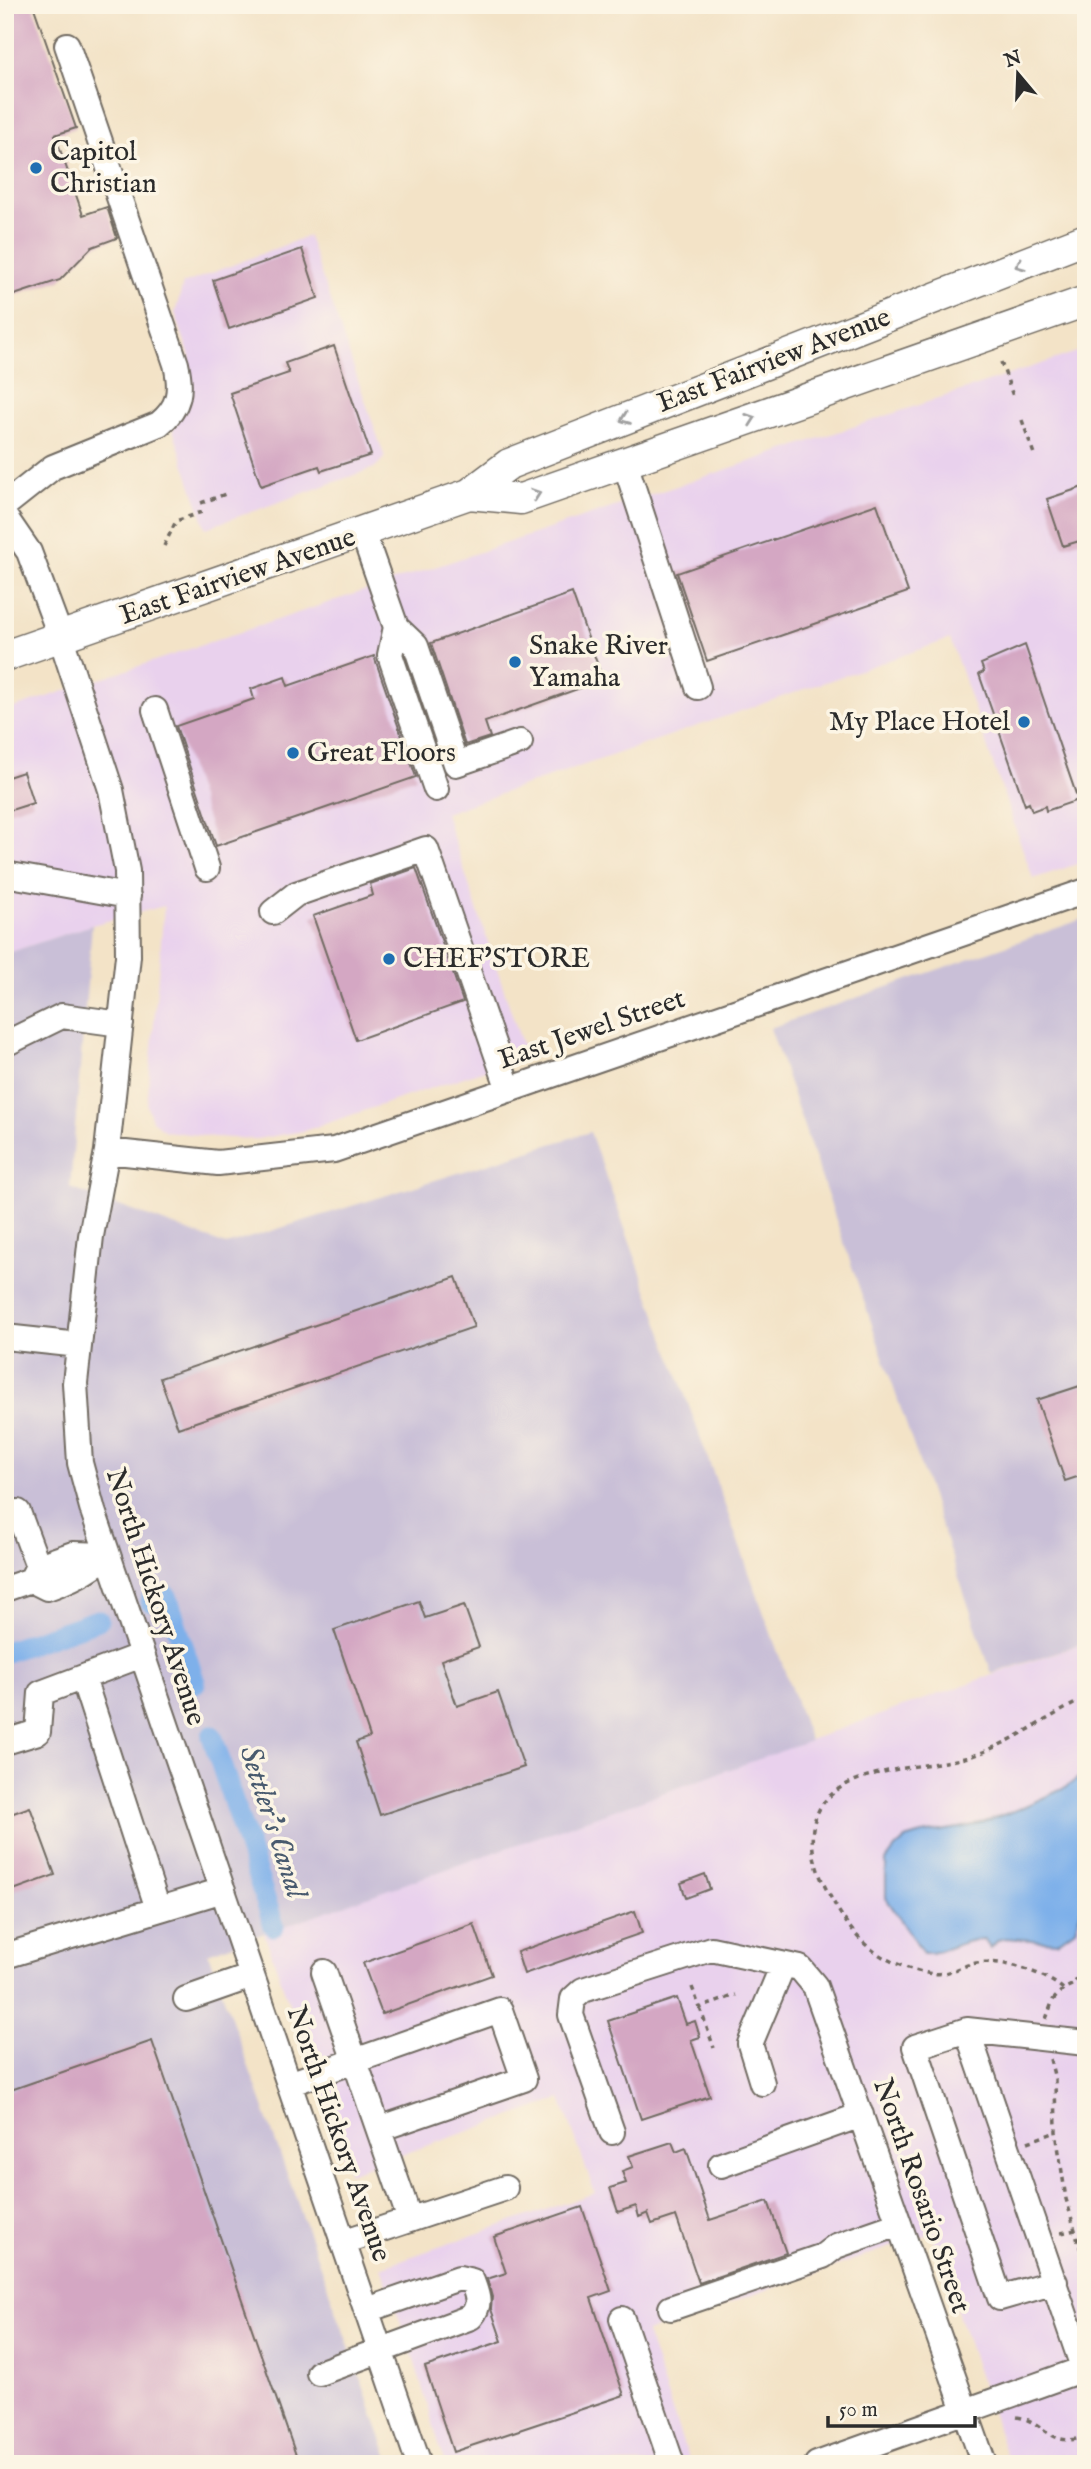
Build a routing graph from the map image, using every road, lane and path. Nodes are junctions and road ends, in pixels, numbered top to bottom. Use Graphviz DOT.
graph roads {
  1 [pos="67,45"];
  2 [pos="1086,239"];
  3 [pos="1086,301"];
  4 [pos="1001,362"];
  5 [pos="1014,399"];
  6 [pos="1022,419"];
  7 [pos="1034,454"];
  8 [pos="625,463"];
  9 [pos="228,493"];
  10 [pos="469,494"];
  11 [pos="201,503"];
  12 [pos="5,505"];
  13 [pos="202,512"];
  14 [pos="5,517"];
  15 [pos="363,533"];
  16 [pos="164,546"];
  17 [pos="396,628"];
  18 [pos="61,638"];
  19 [pos="5,656"];
  20 [pos="698,687"];
  21 [pos="155,710"];
  22 [pos="520,742"];
  23 [pos="436,789"];
  24 [pos="206,868"];
  25 [pos="5,874"];
  26 [pos="1086,891"];
  27 [pos="128,895"];
  28 [pos="273,912"];
  29 [pos="121,1024"];
  30 [pos="5,1044"];
  31 [pos="509,1090"];
  32 [pos="107,1152"];
  33 [pos="5,1337"];
  34 [pos="79,1345"];
  35 [pos="5,1516"];
  36 [pos="108,1555"];
  37 [pos="35,1573"];
  38 [pos="5,1589"];
  39 [pos="142,1655"];
  40 [pos="83,1678"];
  41 [pos="1086,1698"];
  42 [pos="5,1742"];
  43 [pos="223,1890"];
  44 [pos="158,1909"];
  45 [pos="5,1956"];
  46 [pos="1086,1963"];
  47 [pos="783,1965"];
  48 [pos="324,1972"];
  49 [pos="252,1976"];
  50 [pos="692,1987"];
  51 [pos="1063,1989"];
  52 [pos="736,1995"];
  53 [pos="186,1999"];
  54 [pos="700,2008"];
  55 [pos="1045,2023"];
  56 [pos="967,2030"];
  57 [pos="1086,2043"];
  58 [pos="714,2048"];
  59 [pos="1048,2054"];
  60 [pos="355,2061"];
  61 [pos="762,2082"];
  62 [pos="289,2084"];
  63 [pos="861,2115"];
  64 [pos="379,2129"];
  65 [pos="612,2132"];
  66 [pos="1056,2132"];
  67 [pos="1035,2139"];
  68 [pos="721,2165"];
  69 [pos="505,2188"];
  70 [pos="410,2220"];
  71 [pos="899,2224"];
  72 [pos="1086,2228"];
  73 [pos="1076,2229"];
  74 [pos="1067,2231"];
  75 [pos="343,2242"];
  76 [pos="1086,2268"];
  77 [pos="1055,2282"];
  78 [pos="671,2308"];
  79 [pos="367,2310"];
  80 [pos="622,2319"];
  81 [pos="380,2348"];
  82 [pos="1085,2371"];
  83 [pos="319,2373"];
  84 [pos="966,2412"];
  85 [pos="1009,2418"];
  86 [pos="1086,2436"];
  87 [pos="419,2464"];
  88 [pos="672,2464"];
  89 [pos="817,2464"];
  90 [pos="984,2464"];
  1 -- 12 [label="street"];
  2 -- 10 [label="main road, East Fairview Avenue, one-way"];
  8 -- 3 [label="main road, East Fairview Avenue, one-way"];
  4 -- 5 [label="path"];
  6 -- 7 [label="path"];
  10 -- 8 [label="main road, East Fairview Avenue, one-way"];
  8 -- 20 [label="street"];
  9 -- 11 [label="path"];
  10 -- 15 [label="main road, East Fairview Avenue"];
  13 -- 16 [label="path"];
  14 -- 18 [label="street, North Hickory Avenue"];
  15 -- 17 [label="street"];
  15 -- 18 [label="main road, East Fairview Avenue"];
  17 -- 22 [label="street"];
  17 -- 23 [label="street"];
  18 -- 19 [label="main road, East Fairview Avenue"];
  18 -- 27 [label="street, North Hickory Avenue"];
  21 -- 24 [label="street"];
  25 -- 27 [label="street"];
  26 -- 31 [label="street, East Jewel Street"];
  27 -- 29 [label="street, North Hickory Avenue"];
  28 -- 31 [label="street"];
  29 -- 30 [label="street"];
  29 -- 32 [label="street, North Hickory Avenue"];
  31 -- 32 [label="street, East Jewel Street"];
  32 -- 34 [label="street, North Hickory Avenue"];
  33 -- 34 [label="street"];
  34 -- 36 [label="street, North Hickory Avenue"];
  35 -- 37 [label="street"];
  36 -- 37 [label="street"];
  36 -- 39 [label="street, North Hickory Avenue"];
  37 -- 38 [label="street"];
  39 -- 40 [label="street"];
  39 -- 43 [label="street, North Hickory Avenue"];
  40 -- 42 [label="street"];
  40 -- 44 [label="street"];
  41 -- 51 [label="path"];
  43 -- 44 [label="street"];
  43 -- 49 [label="street, North Hickory Avenue"];
  44 -- 45 [label="street"];
  46 -- 51 [label="path"];
  47 -- 61 [label="street"];
  47 -- 63 [label="street, North Rosario Street"];
  47 -- 65 [label="street, North Rosario Street"];
  48 -- 60 [label="street"];
  49 -- 53 [label="street"];
  49 -- 62 [label="street, North Hickory Avenue"];
  50 -- 54 [label="path"];
  51 -- 55 [label="path"];
  52 -- 54 [label="path"];
  54 -- 58 [label="path"];
  56 -- 57 [label="street"];
  56 -- 77 [label="street"];
  56 -- 77 [label="street"];
  59 -- 66 [label="path"];
  60 -- 62 [label="street"];
  60 -- 64 [label="street"];
  60 -- 64 [label="street"];
  62 -- 75 [label="street, North Hickory Avenue"];
  63 -- 68 [label="street"];
  63 -- 71 [label="street, North Rosario Street"];
  64 -- 70 [label="street"];
  66 -- 67 [label="path"];
  66 -- 73 [label="path"];
  69 -- 70 [label="street"];
  70 -- 75 [label="street"];
  71 -- 78 [label="street"];
  71 -- 84 [label="street, North Rosario Street"];
  72 -- 73 [label="path"];
  73 -- 74 [label="path"];
  73 -- 76 [label="path"];
  75 -- 79 [label="street, North Hickory Avenue"];
  77 -- 82 [label="street"];
  79 -- 81 [label="street, North Hickory Avenue"];
  79 -- 81 [label="street"];
  80 -- 88 [label="street"];
  81 -- 83 [label="street"];
  81 -- 87 [label="street, North Hickory Avenue"];
  82 -- 84 [label="street"];
  84 -- 89 [label="street"];
  84 -- 90 [label="street, North Rosario Street"];
  85 -- 86 [label="path"];
}
